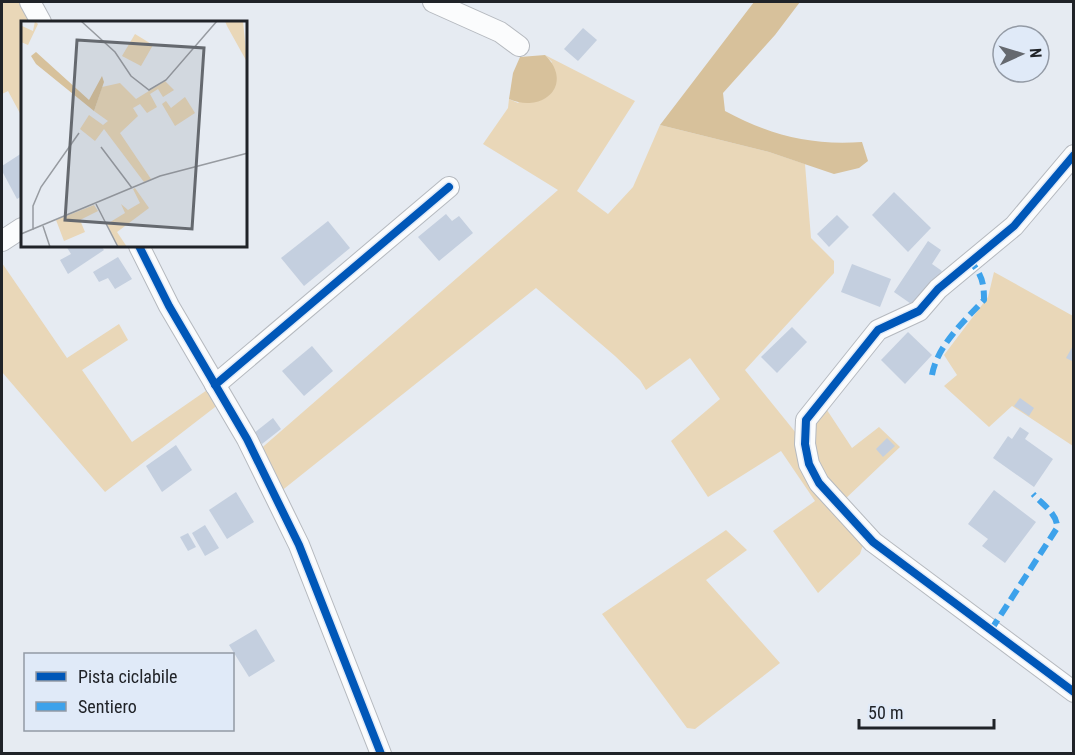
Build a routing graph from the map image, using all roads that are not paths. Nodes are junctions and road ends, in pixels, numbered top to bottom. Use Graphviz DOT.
graph roads {
  1 [pos="30,2"];
  2 [pos="433,2"];
  3 [pos="40,21"];
  4 [pos="519,46"];
  5 [pos="1074,155"];
  6 [pos="449,187"];
  7 [pos="21,229"];
  8 [pos="2,241"];
  9 [pos="140,248"];
  10 [pos="215,385"];
  11 [pos="1074,692"];
  12 [pos="381,753"];
  1 -- 3 [label="street"];
  2 -- 4 [label="street"];
  5 -- 11 [label="street"];
  6 -- 10 [label="street"];
  7 -- 8 [label="street"];
  9 -- 10 [label="street"];
  10 -- 12 [label="street"];
}
